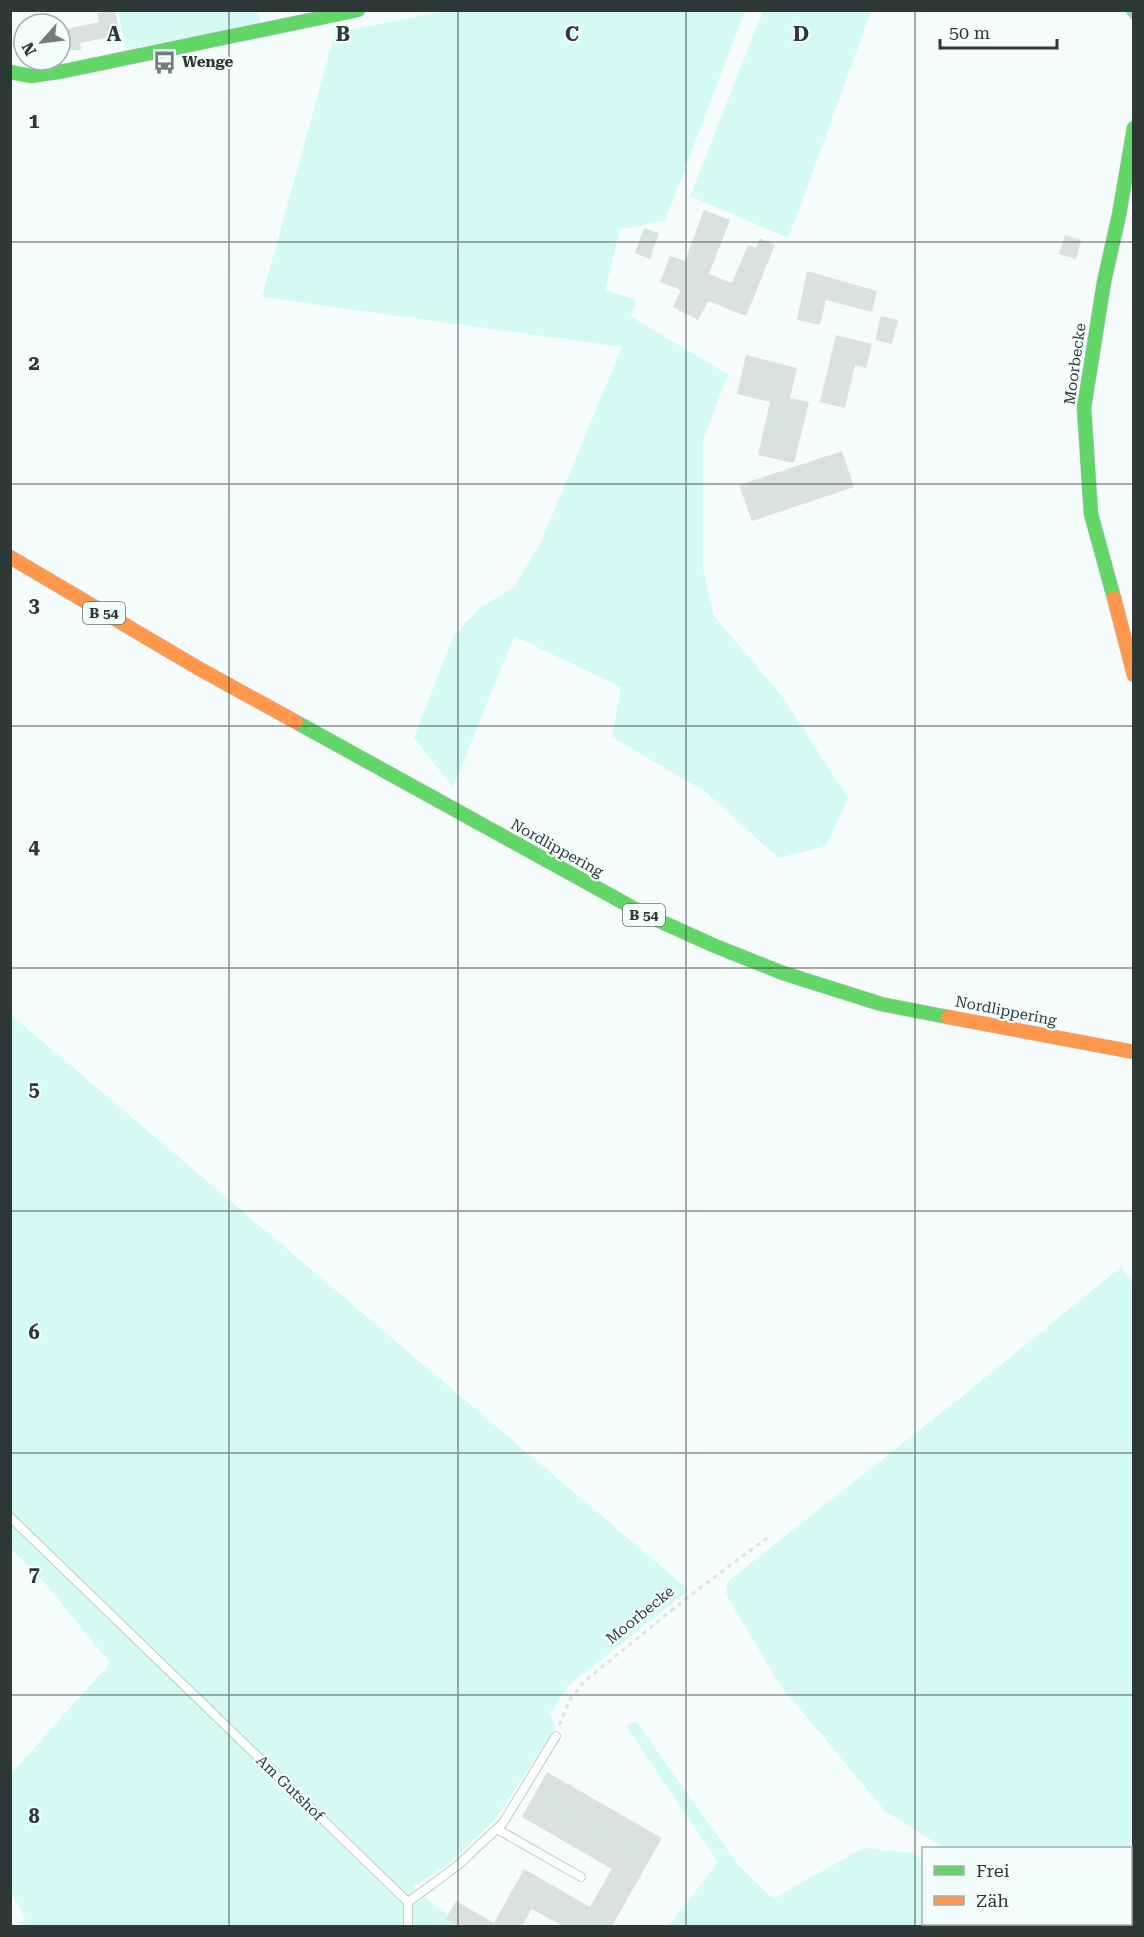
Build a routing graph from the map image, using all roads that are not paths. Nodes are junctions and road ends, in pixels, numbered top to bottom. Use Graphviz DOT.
graph roads {
  1 [pos="358,10"];
  2 [pos="10,72"];
  3 [pos="1134,128"];
  4 [pos="10,557"];
  5 [pos="1134,675"];
  6 [pos="1134,1052"];
  7 [pos="10,1517"];
  8 [pos="556,1736"];
  9 [pos="496,1829"];
  10 [pos="581,1877"];
  11 [pos="408,1902"];
  12 [pos="408,1926"];
  1 -- 2 [label="main road"];
  3 -- 5 [label="main road, Moorbecke"];
  4 -- 6 [label="main road, Nordlippering / B 54"];
  7 -- 11 [label="lane, Am Gutshof"];
  8 -- 9 [label="lane"];
  9 -- 10 [label="lane"];
  9 -- 11 [label="lane"];
  11 -- 12 [label="lane"];
}
